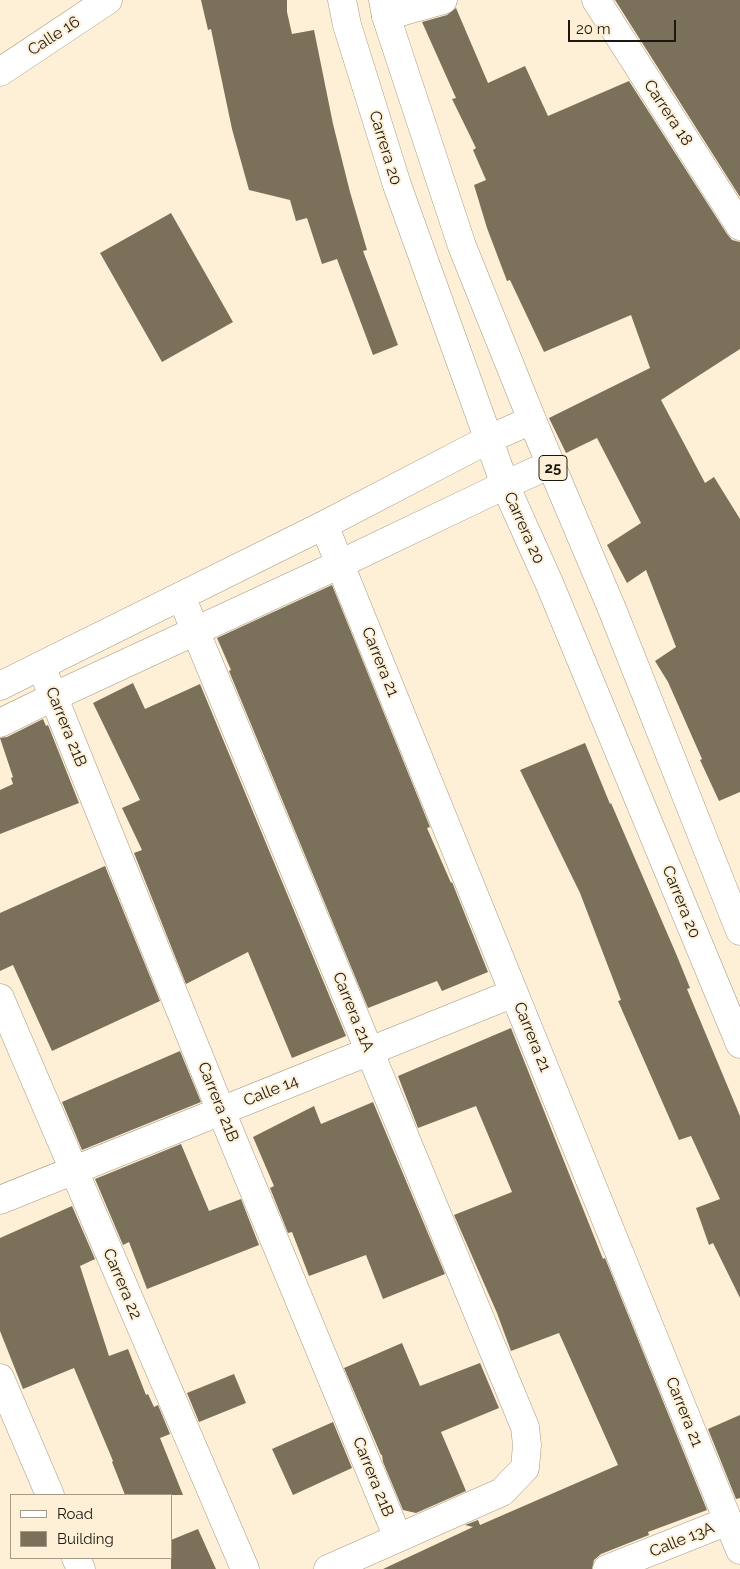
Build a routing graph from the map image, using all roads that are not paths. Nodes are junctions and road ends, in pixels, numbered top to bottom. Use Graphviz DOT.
graph roads {
  1 [pos="108,0"];
  2 [pos="342,0"];
  3 [pos="443,0"];
  4 [pos="596,0"];
  5 [pos="385,8"];
  6 [pos="0,72"];
  7 [pos="740,226"];
  8 [pos="532,420"];
  9 [pos="489,439"];
  10 [pos="551,464"];
  11 [pos="505,485"];
  12 [pos="324,525"];
  13 [pos="340,564"];
  14 [pos="181,596"];
  15 [pos="196,631"];
  16 [pos="41,666"];
  17 [pos="0,686"];
  18 [pos="53,696"];
  19 [pos="0,723"];
  20 [pos="740,931"];
  21 [pos="514,993"];
  22 [pos="0,998"];
  23 [pos="740,1044"];
  24 [pos="369,1051"];
  25 [pos="221,1110"];
  26 [pos="74,1170"];
  27 [pos="0,1200"];
  28 [pos="0,1378"];
  29 [pos="50,1494"];
  30 [pos="728,1520"];
  31 [pos="398,1538"];
  32 [pos="740,1550"];
  33 [pos="244,1569"];
  34 [pos="328,1569"];
  35 [pos="607,1569"];
  1 -- 6 [label="street, Calle 16"];
  2 -- 9 [label="street, Carrera 20"];
  3 -- 5 [label="street"];
  4 -- 7 [label="street, Carrera 18"];
  5 -- 8 [label="street, 25"];
  8 -- 9 [label="street"];
  8 -- 10 [label="street, 25"];
  9 -- 11 [label="street, Carrera 20"];
  9 -- 12 [label="street"];
  10 -- 11 [label="street"];
  10 -- 20 [label="street, 25"];
  11 -- 13 [label="street"];
  11 -- 23 [label="street, Carrera 20"];
  12 -- 13 [label="street, Carrera 21"];
  12 -- 14 [label="street"];
  13 -- 15 [label="street"];
  13 -- 21 [label="street, Carrera 21"];
  14 -- 15 [label="street, Carrera 21A"];
  14 -- 16 [label="street"];
  15 -- 18 [label="street"];
  15 -- 24 [label="street, Carrera 21A"];
  16 -- 17 [label="street"];
  16 -- 18 [label="street, Carrera 21B"];
  18 -- 19 [label="street"];
  18 -- 25 [label="street, Carrera 21B"];
  21 -- 24 [label="street, Calle 14"];
  21 -- 30 [label="street, Carrera 21"];
  22 -- 26 [label="street, Carrera 22"];
  24 -- 25 [label="street, Calle 14"];
  24 -- 31 [label="street, Carrera 21A"];
  25 -- 26 [label="street, Calle 14"];
  25 -- 31 [label="street, Carrera 21B"];
  26 -- 27 [label="street, Calle 14"];
  26 -- 33 [label="street, Carrera 22"];
  28 -- 29 [label="street"];
  30 -- 32 [label="street, Carrera 21"];
  30 -- 35 [label="street, Calle 13A"];
  31 -- 34 [label="street, Carrera 21A"];
}
